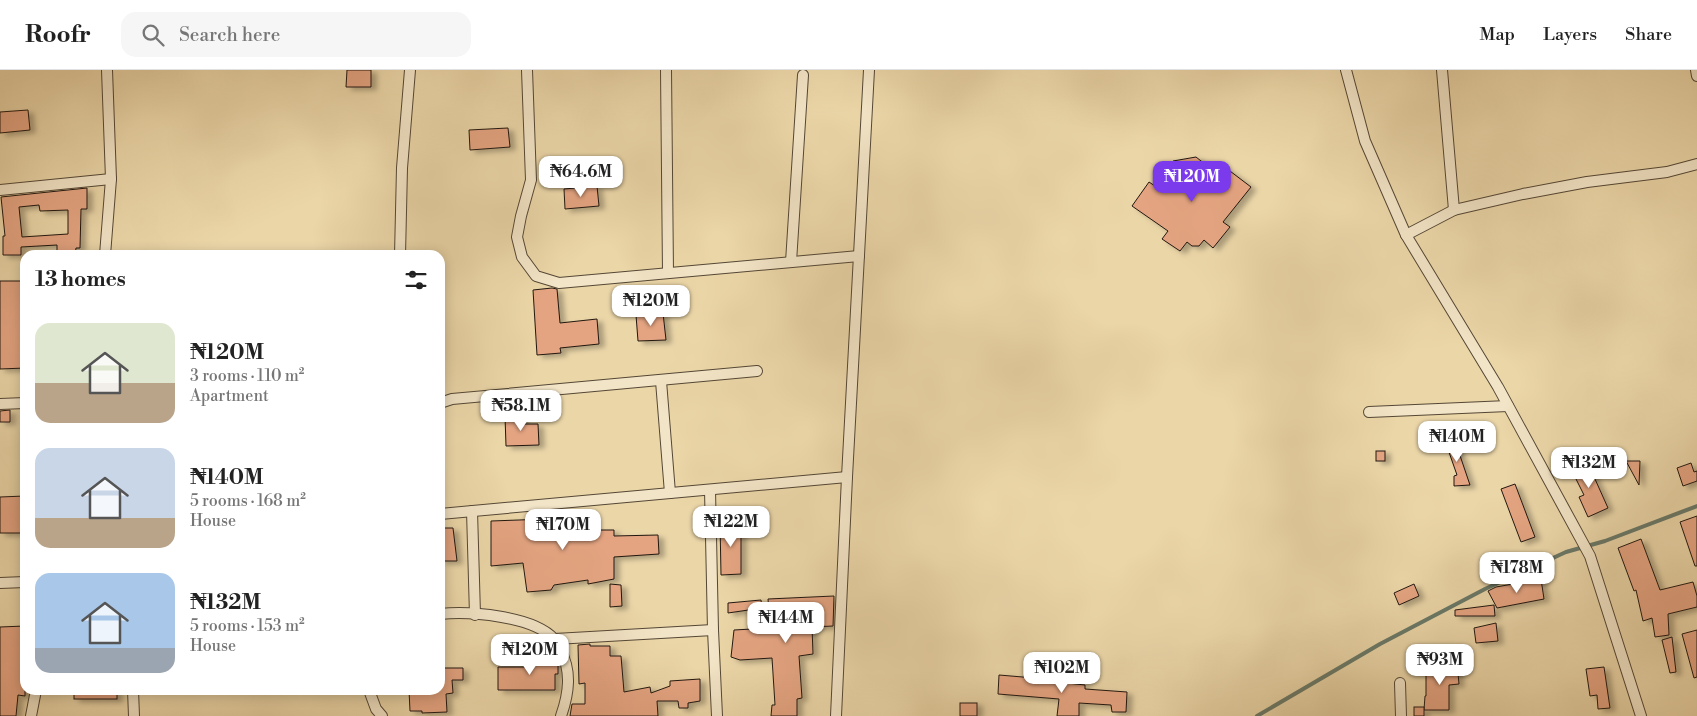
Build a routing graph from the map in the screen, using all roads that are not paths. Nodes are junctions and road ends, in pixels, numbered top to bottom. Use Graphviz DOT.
graph roads {
  1 [pos="106,70"];
  2 [pos="410,70"];
  3 [pos="528,70"];
  4 [pos="666,70"];
  5 [pos="869,70"];
  6 [pos="1346,70"];
  7 [pos="1442,70"];
  8 [pos="1696,70"];
  9 [pos="803,75"];
  10 [pos="1697,76"];
  11 [pos="1697,164"];
  12 [pos="111,179"];
  13 [pos="0,190"];
  14 [pos="1454,210"];
  15 [pos="1406,235"];
  16 [pos="105,250"];
  17 [pos="400,250"];
  18 [pos="859,256"];
  19 [pos="791,262"];
  20 [pos="668,273"];
  21 [pos="757,371"];
  22 [pos="661,381"];
  23 [pos="445,401"];
  24 [pos="20,403"];
  25 [pos="0,404"];
  26 [pos="1508,406"];
  27 [pos="1369,412"];
  28 [pos="847,477"];
  29 [pos="710,490"];
  30 [pos="670,493"];
  31 [pos="472,511"];
  32 [pos="445,514"];
  33 [pos="20,582"];
  34 [pos="0,584"];
  35 [pos="445,614"];
  36 [pos="475,614"];
  37 [pos="714,630"];
  38 [pos="555,639"];
  39 [pos="1400,683"];
  40 [pos="35,695"];
  41 [pos="133,695"];
  42 [pos="371,695"];
  43 [pos="31,716"];
  44 [pos="134,716"];
  45 [pos="382,716"];
  46 [pos="561,716"];
  47 [pos="718,716"];
  48 [pos="836,716"];
  49 [pos="1401,716"];
  50 [pos="1641,716"];
  1 -- 12 [label="street"];
  2 -- 17 [label="street"];
  3 -- 20 [label="street"];
  4 -- 20 [label="street"];
  5 -- 18 [label="street"];
  6 -- 15 [label="street"];
  7 -- 14 [label="street"];
  8 -- 10 [label="street"];
  9 -- 19 [label="street"];
  11 -- 14 [label="street"];
  12 -- 13 [label="street"];
  12 -- 16 [label="street"];
  14 -- 15 [label="street"];
  15 -- 26 [label="street"];
  18 -- 19 [label="street"];
  18 -- 28 [label="street"];
  19 -- 20 [label="street"];
  21 -- 22 [label="street"];
  22 -- 23 [label="street"];
  22 -- 30 [label="street"];
  24 -- 25 [label="street"];
  26 -- 27 [label="street"];
  26 -- 50 [label="street"];
  28 -- 29 [label="street"];
  28 -- 48 [label="street"];
  29 -- 30 [label="street"];
  29 -- 37 [label="street"];
  30 -- 31 [label="street"];
  31 -- 32 [label="street"];
  31 -- 36 [label="street"];
  33 -- 34 [label="street"];
  35 -- 36 [label="street"];
  36 -- 38 [label="street"];
  37 -- 38 [label="street"];
  37 -- 47 [label="street"];
  38 -- 46 [label="street"];
  39 -- 49 [label="street"];
  40 -- 43 [label="street"];
  41 -- 44 [label="street"];
  42 -- 45 [label="street"];
}
